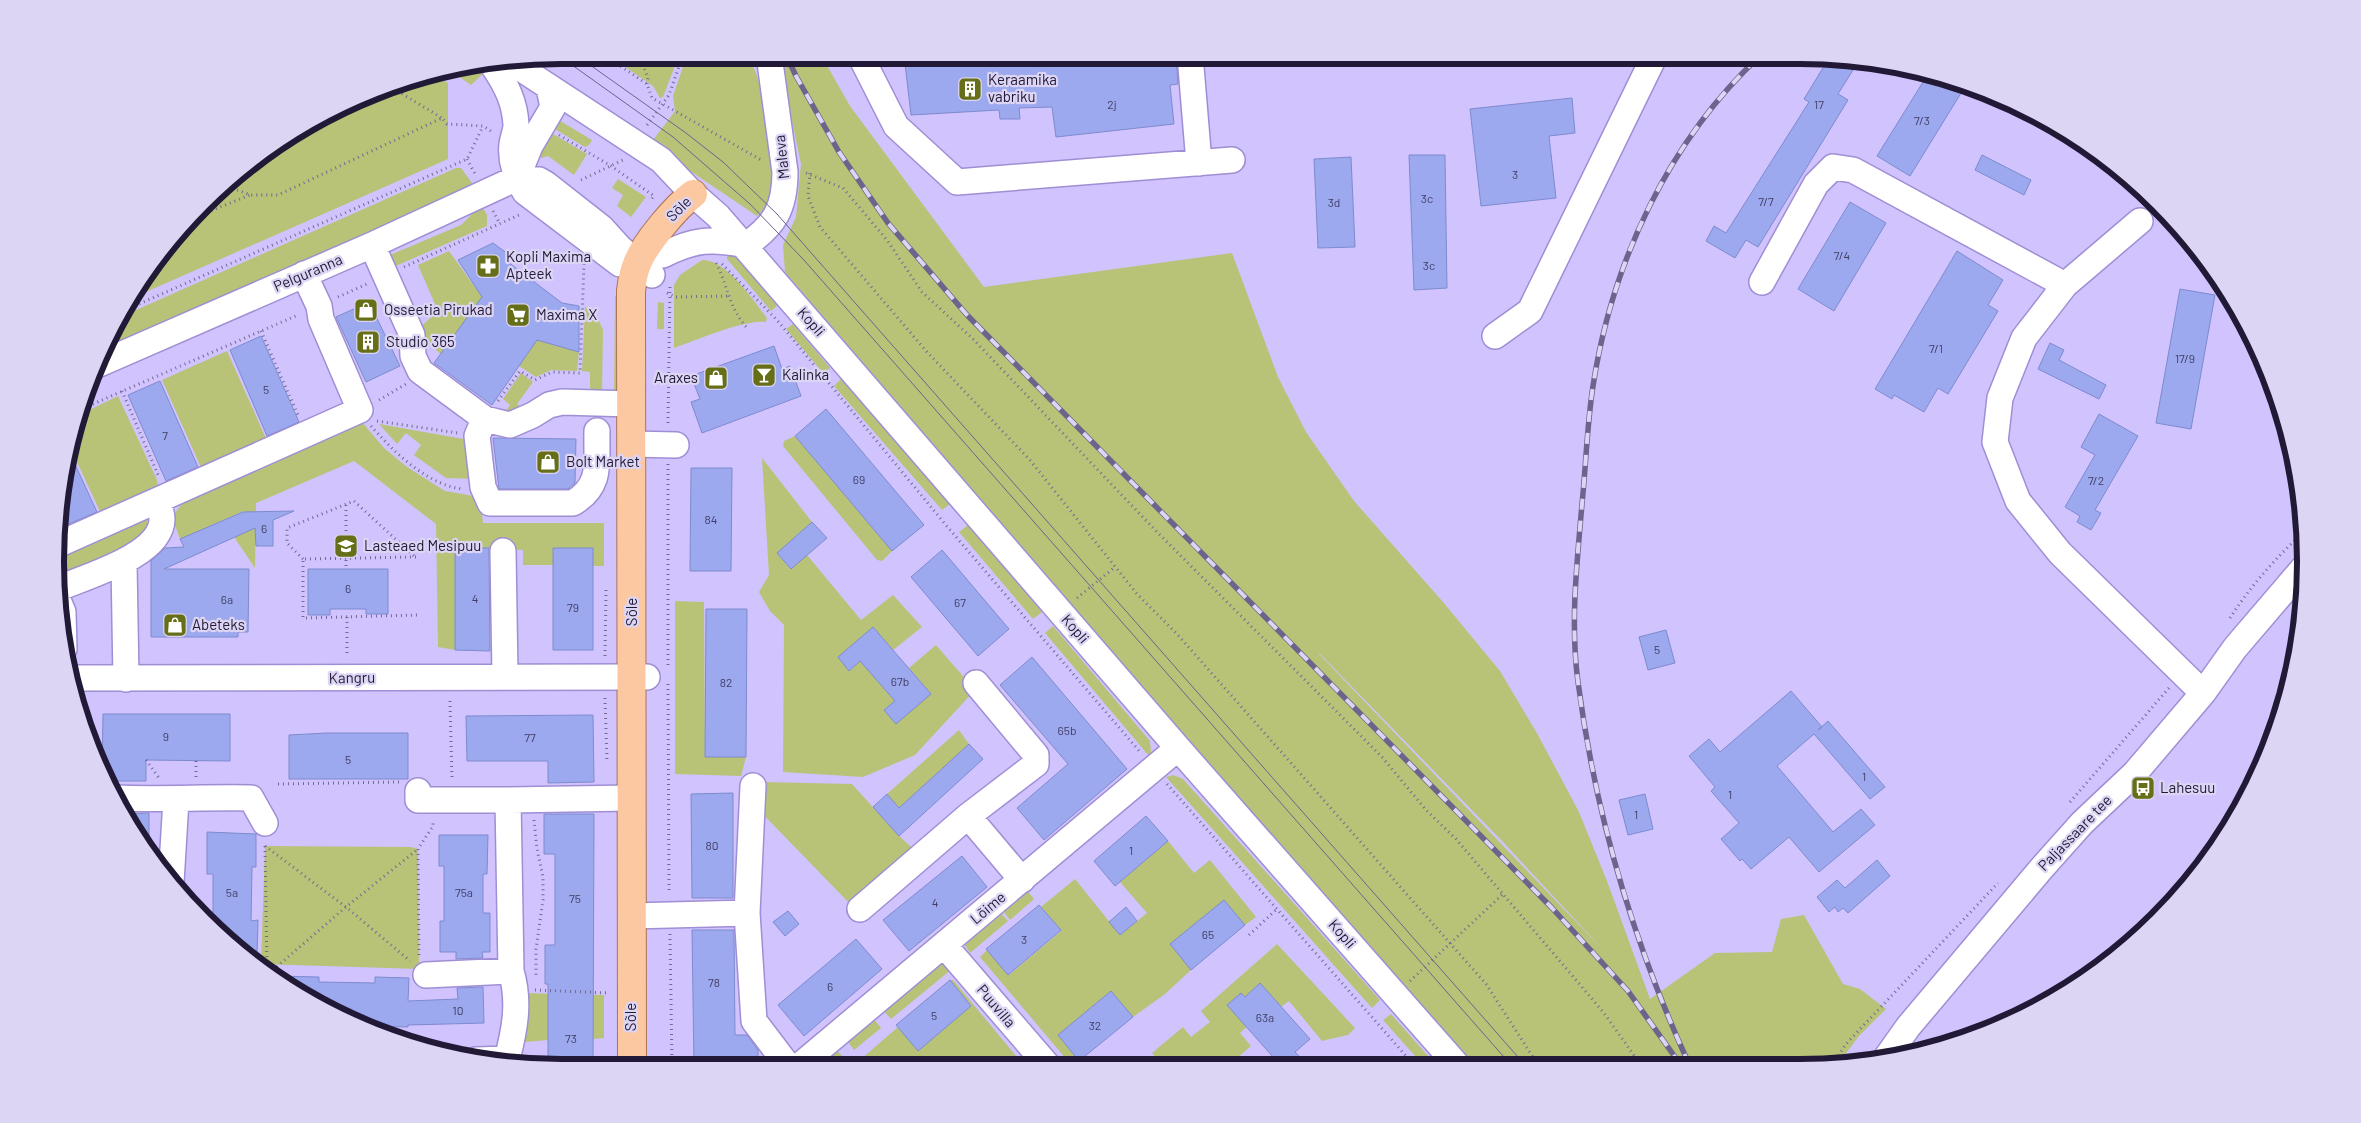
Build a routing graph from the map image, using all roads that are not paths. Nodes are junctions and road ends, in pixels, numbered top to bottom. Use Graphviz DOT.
graph roads {
  1 [pos="769,64"];
  2 [pos="865,64"];
  3 [pos="1191,64"];
  4 [pos="1651,64"];
  5 [pos="503,67"];
  6 [pos="499,68"];
  7 [pos="546,97"];
  8 [pos="516,126"];
  9 [pos="1232,160"];
  10 [pos="1199,163"];
  11 [pos="517,178"];
  12 [pos="694,194"];
  13 [pos="2140,221"];
  14 [pos="372,245"];
  15 [pos="746,245"];
  16 [pos="651,270"];
  17 [pos="304,274"];
  18 [pos="1762,282"];
  19 [pos="2065,285"];
  20 [pos="1495,336"];
  21 [pos="106,362"];
  22 [pos="630,404"];
  23 [pos="482,426"];
  24 [pos="597,431"];
  25 [pos="639,444"];
  26 [pos="676,445"];
  27 [pos="163,498"];
  28 [pos="65,541"];
  29 [pos="503,551"];
  30 [pos="124,563"];
  31 [pos="2297,576"];
  32 [pos="65,586"];
  33 [pos="505,676"];
  34 [pos="640,677"];
  35 [pos="78,678"];
  36 [pos="126,679"];
  37 [pos="976,683"];
  38 [pos="2203,693"];
  39 [pos="1178,748"];
  40 [pos="753,786"];
  41 [pos="427,793"];
  42 [pos="124,798"];
  43 [pos="631,798"];
  44 [pos="176,800"];
  45 [pos="508,800"];
  46 [pos="968,816"];
  47 [pos="265,834"];
  48 [pos="172,871"];
  49 [pos="1022,880"];
  50 [pos="860,908"];
  51 [pos="748,913"];
  52 [pos="640,916"];
  53 [pos="944,945"];
  54 [pos="419,966"];
  55 [pos="522,984"];
  56 [pos="1891,1051"];
  57 [pos="508,1056"];
  58 [pos="632,1059"];
  59 [pos="649,1059"];
  60 [pos="783,1059"];
  61 [pos="808,1059"];
  62 [pos="1042,1059"];
  63 [pos="1452,1059"];
  1 -- 15 [label="street, Maleva"];
  2 -- 10 [label="street"];
  3 -- 10 [label="street"];
  4 -- 20 [label="street"];
  5 -- 7 [label="street, Kopli"];
  6 -- 8 [label="street"];
  7 -- 8 [label="street"];
  7 -- 11 [label="street"];
  7 -- 12 [label="street, Kopli"];
  8 -- 11 [label="street"];
  9 -- 10 [label="street"];
  11 -- 14 [label="street, Pelguranna"];
  11 -- 16 [label="street"];
  12 -- 15 [label="street, Kopli"];
  12 -- 16 [label="main road, Sõle"];
  13 -- 19 [label="street"];
  14 -- 17 [label="street, Pelguranna"];
  14 -- 23 [label="street"];
  15 -- 16 [label="street"];
  15 -- 39 [label="street, Kopli"];
  16 -- 22 [label="main road, Sõle"];
  16 -- 25 [label="main road, Sõle"];
  17 -- 21 [label="street, Pelguranna"];
  17 -- 27 [label="street"];
  18 -- 19 [label="street"];
  19 -- 38 [label="street"];
  22 -- 23 [label="street"];
  22 -- 25 [label="main road, Sõle"];
  23 -- 24 [label="street"];
  25 -- 26 [label="street"];
  25 -- 34 [label="main road, Sõle"];
  27 -- 28 [label="street"];
  27 -- 30 [label="street"];
  29 -- 33 [label="street"];
  30 -- 32 [label="street"];
  30 -- 36 [label="street"];
  31 -- 38 [label="street, Paljassaare tee"];
  33 -- 34 [label="street, Kangru"];
  33 -- 36 [label="street, Kangru"];
  34 -- 43 [label="main road, Sõle"];
  34 -- 52 [label="main road, Sõle"];
  35 -- 36 [label="street, Kangru"];
  37 -- 46 [label="street"];
  38 -- 56 [label="street, Paljassaare tee"];
  39 -- 49 [label="street, Lõime"];
  39 -- 63 [label="street, Kopli"];
  40 -- 51 [label="street"];
  41 -- 45 [label="street"];
  42 -- 44 [label="street"];
  43 -- 45 [label="street"];
  43 -- 52 [label="main road, Sõle"];
  44 -- 47 [label="street"];
  44 -- 48 [label="street"];
  45 -- 55 [label="street"];
  46 -- 49 [label="street"];
  46 -- 50 [label="street"];
  49 -- 53 [label="street, Lõime"];
  51 -- 52 [label="street"];
  51 -- 60 [label="street"];
  52 -- 58 [label="main road, Sõle"];
  52 -- 59 [label="main road, Sõle"];
  53 -- 61 [label="street, Lõime"];
  53 -- 62 [label="street, Puuvilla"];
  54 -- 55 [label="street"];
  55 -- 57 [label="street"];
}
